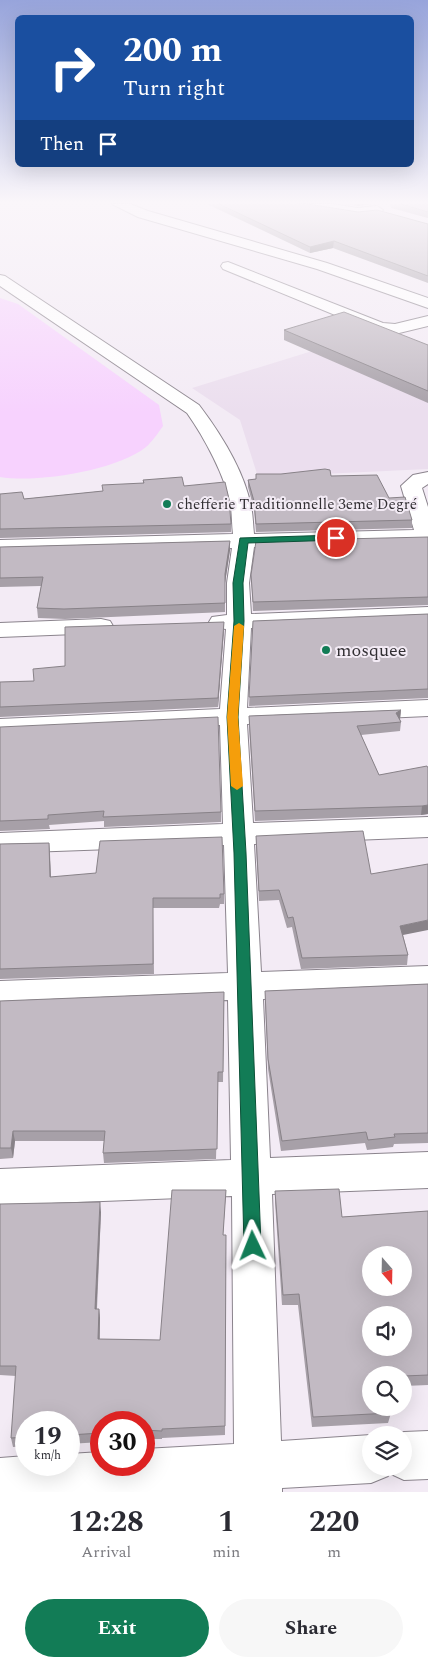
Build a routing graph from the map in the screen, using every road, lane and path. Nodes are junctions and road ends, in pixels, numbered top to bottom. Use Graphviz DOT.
graph roads {
  1 [pos="247,274"];
  2 [pos="350,274"];
  3 [pos="0,279"];
  4 [pos="428,303"];
  5 [pos="428,321"];
  6 [pos="428,478"];
  7 [pos="428,536"];
  8 [pos="244,540"];
  9 [pos="0,547"];
  10 [pos="428,614"];
  11 [pos="239,621"];
  12 [pos="199,623"];
  13 [pos="120,626"];
  14 [pos="0,630"];
  15 [pos="428,708"];
  16 [pos="233,717"];
  17 [pos="0,726"];
  18 [pos="428,827"];
  19 [pos="239,834"];
  20 [pos="0,843"];
  21 [pos="428,979"];
  22 [pos="244,986"];
  23 [pos="0,995"];
  24 [pos="428,1170"];
  25 [pos="250,1177"];
  26 [pos="0,1188"];
  27 [pos="428,1455"];
  28 [pos="412,1456"];
  29 [pos="362,1461"];
  30 [pos="258,1479"];
  31 [pos="0,1482"];
  1 -- 5 [label="street"];
  2 -- 4 [label="street"];
  3 -- 8 [label="street"];
  6 -- 7 [label="street"];
  7 -- 8 [label="street"];
  8 -- 9 [label="street"];
  8 -- 11 [label="street"];
  10 -- 11 [label="street"];
  11 -- 12 [label="street"];
  11 -- 16 [label="street"];
  13 -- 14 [label="street"];
  15 -- 16 [label="street"];
  16 -- 17 [label="street"];
  16 -- 19 [label="street"];
  18 -- 19 [label="street"];
  19 -- 20 [label="street"];
  19 -- 22 [label="street"];
  21 -- 22 [label="street"];
  22 -- 23 [label="street"];
  22 -- 25 [label="street"];
  24 -- 25 [label="street"];
  25 -- 26 [label="street"];
  25 -- 30 [label="street"];
  27 -- 28 [label="street"];
  29 -- 30 [label="street"];
  30 -- 31 [label="street"];
}
